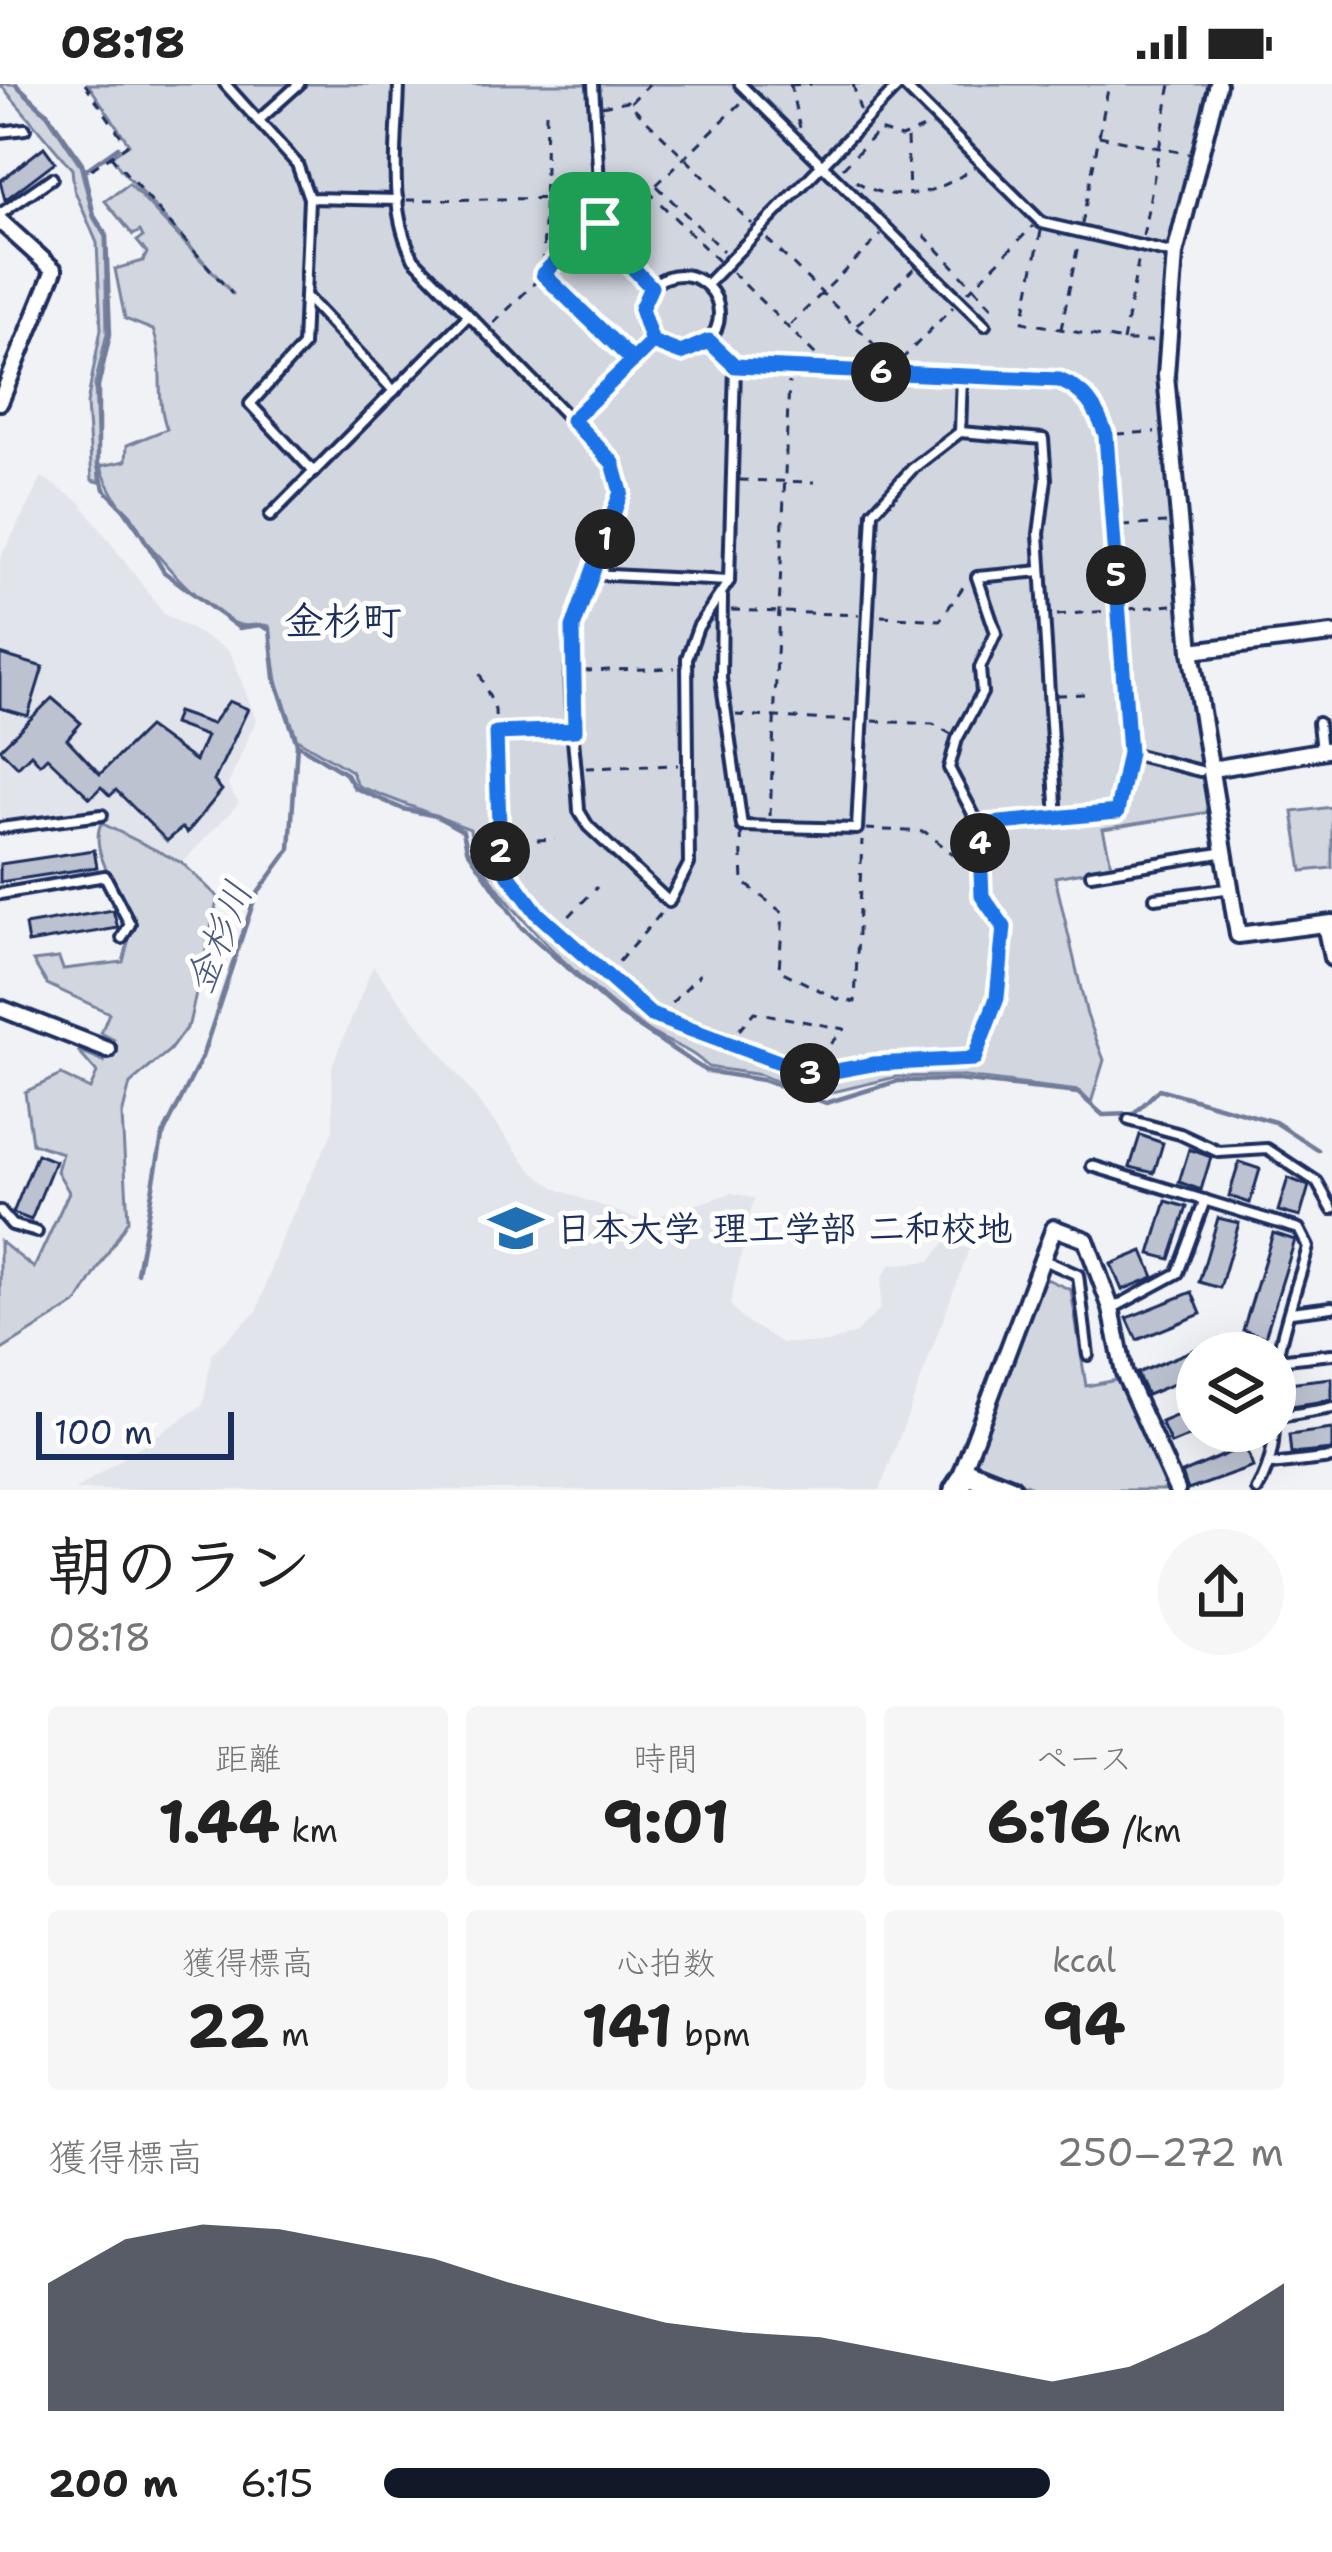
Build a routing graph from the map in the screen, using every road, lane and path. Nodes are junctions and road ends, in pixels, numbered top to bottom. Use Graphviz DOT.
graph roads {
  1 [pos="85,84"];
  2 [pos="225,84"];
  3 [pos="299,84"];
  4 [pos="399,84"];
  5 [pos="592,84"];
  6 [pos="649,84"];
  7 [pos="740,84"];
  8 [pos="790,84"];
  9 [pos="812,84"];
  10 [pos="853,84"];
  11 [pos="901,84"];
  12 [pos="1109,84"];
  13 [pos="1171,84"];
  14 [pos="1218,84"];
  15 [pos="750,94"];
  16 [pos="873,97"];
  17 [pos="630,104"];
  18 [pos="546,112"];
  19 [pos="259,120"];
  20 [pos="938,120"];
  21 [pos="25,129"];
  22 [pos="0,132"];
  23 [pos="907,136"];
  24 [pos="1099,136"];
  25 [pos="808,139"];
  26 [pos="1160,148"];
  27 [pos="1190,154"];
  28 [pos="110,155"];
  29 [pos="980,162"];
  30 [pos="820,164"];
  31 [pos="87,172"];
  32 [pos="52,178"];
  33 [pos="656,185"];
  34 [pos="909,195"];
  35 [pos="309,198"];
  36 [pos="597,198"];
  37 [pos="545,199"];
  38 [pos="398,200"];
  39 [pos="0,217"];
  40 [pos="599,218"];
  41 [pos="1042,224"];
  42 [pos="887,230"];
  43 [pos="1080,235"];
  44 [pos="924,236"];
  45 [pos="1141,247"];
  46 [pos="1174,254"];
  47 [pos="724,261"];
  48 [pos="920,262"];
  49 [pos="543,274"];
  50 [pos="707,284"];
  51 [pos="651,287"];
  52 [pos="232,294"];
  53 [pos="306,297"];
  54 [pos="995,310"];
  55 [pos="469,316"];
  56 [pos="494,323"];
  57 [pos="985,325"];
  58 [pos="856,326"];
  59 [pos="788,327"];
  60 [pos="1061,329"];
  61 [pos="1154,340"];
  62 [pos="709,341"];
  63 [pos="1124,341"];
  64 [pos="652,342"];
  65 [pos="633,361"];
  66 [pos="735,366"];
  67 [pos="790,368"];
  68 [pos="830,370"];
  69 [pos="962,375"];
  70 [pos="394,391"];
  71 [pos="0,402"];
  72 [pos="572,420"];
  73 [pos="960,432"];
  74 [pos="1157,432"];
  75 [pos="1106,435"];
  76 [pos="314,472"];
  77 [pos="732,479"];
  78 [pos="785,481"];
  79 [pos="814,482"];
  80 [pos="270,516"];
  81 [pos="1168,523"];
  82 [pos="1112,527"];
  83 [pos="1041,571"];
  84 [pos="590,574"];
  85 [pos="970,578"];
  86 [pos="728,580"];
  87 [pos="722,594"];
  88 [pos="1174,604"];
  89 [pos="722,610"];
  90 [pos="1119,610"];
  91 [pos="779,612"];
  92 [pos="867,615"];
  93 [pos="1044,616"];
  94 [pos="1332,634"];
  95 [pos="1191,651"];
  96 [pos="677,668"];
  97 [pos="573,671"];
  98 [pos="480,674"];
  99 [pos="1085,694"];
  100 [pos="1049,695"];
  101 [pos="726,715"];
  102 [pos="775,717"];
  103 [pos="862,721"];
  104 [pos="1318,723"];
  105 [pos="575,730"];
  106 [pos="496,733"];
  107 [pos="957,739"];
  108 [pos="1327,750"];
  109 [pos="1129,753"];
  110 [pos="680,765"];
  111 [pos="577,769"];
  112 [pos="1206,770"];
  113 [pos="102,815"];
  114 [pos="1057,820"];
  115 [pos="979,825"];
  116 [pos="742,826"];
  117 [pos="770,826"];
  118 [pos="0,828"];
  119 [pos="856,829"];
  120 [pos="555,839"];
  121 [pos="499,842"];
  122 [pos="1228,851"];
  123 [pos="1091,874"];
  124 [pos="982,876"];
  125 [pos="597,887"];
  126 [pos="1234,887"];
  127 [pos="0,894"];
  128 [pos="1155,898"];
  129 [pos="669,902"];
  130 [pos="1328,924"];
  131 [pos="556,931"];
  132 [pos="122,938"];
  133 [pos="1332,958"];
  134 [pos="700,974"];
  135 [pos="606,976"];
  136 [pos="0,1008"];
  137 [pos="657,1018"];
  138 [pos="728,1044"];
  139 [pos="108,1050"];
  140 [pos="805,1072"];
  141 [pos="1129,1120"];
  142 [pos="1092,1166"];
  143 [pos="1205,1200"];
  144 [pos="1332,1209"];
  145 [pos="0,1211"];
  146 [pos="37,1232"];
  147 [pos="1042,1260"];
  148 [pos="1332,1307"];
  149 [pos="1111,1308"];
  150 [pos="1291,1312"];
  151 [pos="1285,1332"];
  152 [pos="1332,1354"];
  153 [pos="1088,1355"];
  154 [pos="1296,1358"];
  155 [pos="1332,1408"];
  156 [pos="1296,1414"];
  157 [pos="1273,1452"];
  158 [pos="1332,1458"];
  159 [pos="1271,1465"];
  160 [pos="958,1483"];
  161 [pos="1010,1490"];
  162 [pos="1177,1490"];
  163 [pos="1257,1490"];
  1 -- 28 [label="path"];
  2 -- 19 [label="lane"];
  3 -- 19 [label="lane"];
  4 -- 38 [label="lane"];
  5 -- 36 [label="lane"];
  6 -- 17 [label="path"];
  7 -- 15 [label="lane"];
  8 -- 9 [label="path"];
  8 -- 25 [label="path"];
  10 -- 16 [label="path"];
  11 -- 20 [label="lane"];
  11 -- 30 [label="lane"];
  12 -- 24 [label="path"];
  13 -- 26 [label="path"];
  14 -- 46 [label="street"];
  15 -- 30 [label="lane"];
  15 -- 33 [label="path"];
  18 -- 37 [label="path"];
  19 -- 35 [label="lane"];
  20 -- 23 [label="path"];
  20 -- 29 [label="lane"];
  21 -- 22 [label="lane"];
  23 -- 34 [label="path"];
  23 -- 34 [label="path"];
  24 -- 26 [label="path"];
  24 -- 43 [label="path"];
  26 -- 27 [label="path"];
  26 -- 45 [label="path"];
  28 -- 31 [label="path"];
  28 -- 52 [label="path"];
  29 -- 34 [label="path"];
  29 -- 41 [label="lane"];
  30 -- 42 [label="lane"];
  30 -- 47 [label="lane"];
  32 -- 39 [label="lane"];
  33 -- 47 [label="path"];
  33 -- 47 [label="path"];
  35 -- 38 [label="lane"];
  35 -- 53 [label="lane"];
  36 -- 37 [label="path"];
  36 -- 40 [label="lane"];
  37 -- 38 [label="path"];
  37 -- 49 [label="path"];
  38 -- 55 [label="lane"];
  39 -- 71 [label="street"];
  40 -- 49 [label="path"];
  40 -- 51 [label="lane"];
  41 -- 43 [label="lane"];
  41 -- 60 [label="path"];
  42 -- 48 [label="lane"];
  42 -- 59 [label="path"];
  43 -- 45 [label="lane"];
  43 -- 60 [label="path"];
  44 -- 54 [label="path"];
  45 -- 46 [label="lane"];
  45 -- 63 [label="path"];
  46 -- 95 [label="street"];
  47 -- 50 [label="lane"];
  47 -- 59 [label="path"];
  48 -- 57 [label="lane"];
  48 -- 58 [label="path"];
  49 -- 56 [label="path"];
  49 -- 65 [label="path"];
  50 -- 51 [label="lane"];
  50 -- 62 [label="lane"];
  51 -- 64 [label="lane"];
  53 -- 70 [label="lane"];
  53 -- 76 [label="lane"];
  55 -- 70 [label="lane"];
  55 -- 72 [label="lane"];
  59 -- 68 [label="path"];
  60 -- 63 [label="path"];
  61 -- 63 [label="path"];
  62 -- 64 [label="lane"];
  62 -- 66 [label="lane"];
  64 -- 65 [label="lane"];
  65 -- 72 [label="lane"];
  66 -- 67 [label="lane"];
  66 -- 77 [label="lane"];
  67 -- 68 [label="lane"];
  67 -- 78 [label="path"];
  68 -- 69 [label="lane"];
  69 -- 73 [label="lane"];
  69 -- 75 [label="lane"];
  70 -- 76 [label="lane"];
  72 -- 84 [label="lane"];
  73 -- 83 [label="lane"];
  73 -- 92 [label="lane"];
  74 -- 75 [label="path"];
  75 -- 82 [label="lane"];
  76 -- 80 [label="lane"];
  77 -- 78 [label="path"];
  77 -- 86 [label="lane"];
  78 -- 79 [label="path"];
  78 -- 91 [label="path"];
  81 -- 82 [label="path"];
  82 -- 90 [label="lane"];
  83 -- 93 [label="lane"];
  83 -- 107 [label="lane"];
  84 -- 86 [label="lane"];
  84 -- 97 [label="lane"];
  85 -- 92 [label="path"];
  86 -- 87 [label="lane"];
  87 -- 89 [label="lane"];
  87 -- 129 [label="lane"];
  88 -- 90 [label="path"];
  89 -- 91 [label="path"];
  89 -- 101 [label="lane"];
  90 -- 93 [label="path"];
  90 -- 109 [label="lane"];
  91 -- 92 [label="path"];
  91 -- 102 [label="path"];
  92 -- 103 [label="lane"];
  93 -- 100 [label="lane"];
  94 -- 95 [label="street"];
  95 -- 112 [label="street"];
  96 -- 97 [label="path"];
  97 -- 105 [label="lane"];
  98 -- 106 [label="path"];
  99 -- 100 [label="path"];
  100 -- 114 [label="lane"];
  101 -- 102 [label="path"];
  101 -- 116 [label="lane"];
  102 -- 103 [label="path"];
  102 -- 117 [label="path"];
  103 -- 107 [label="path"];
  103 -- 119 [label="lane"];
  104 -- 108 [label="lane"];
  105 -- 106 [label="path"];
  105 -- 111 [label="lane"];
  106 -- 121 [label="path"];
  107 -- 115 [label="lane"];
  108 -- 112 [label="street"];
  109 -- 112 [label="lane"];
  109 -- 114 [label="lane"];
  110 -- 111 [label="path"];
  111 -- 129 [label="lane"];
  112 -- 122 [label="street"];
  113 -- 118 [label="lane"];
  114 -- 115 [label="lane"];
  115 -- 124 [label="path"];
  116 -- 117 [label="lane"];
  116 -- 119 [label="path"];
  117 -- 119 [label="lane"];
  119 -- 124 [label="path"];
  120 -- 121 [label="path"];
  121 -- 131 [label="path"];
  122 -- 123 [label="lane"];
  122 -- 126 [label="street"];
  124 -- 140 [label="path"];
  125 -- 131 [label="path"];
  126 -- 128 [label="lane"];
  126 -- 130 [label="street"];
  127 -- 132 [label="lane"];
  129 -- 135 [label="path"];
  130 -- 133 [label="street"];
  131 -- 135 [label="path"];
  134 -- 137 [label="path"];
  135 -- 137 [label="path"];
  136 -- 139 [label="street"];
  137 -- 138 [label="path"];
  138 -- 140 [label="path"];
  138 -- 140 [label="path"];
  141 -- 144 [label="lane"];
  142 -- 143 [label="lane"];
  143 -- 149 [label="lane"];
  143 -- 150 [label="lane"];
  145 -- 146 [label="lane"];
  147 -- 149 [label="street"];
  147 -- 153 [label="lane"];
  147 -- 160 [label="street"];
  148 -- 150 [label="lane"];
  149 -- 162 [label="street"];
  150 -- 151 [label="lane"];
  152 -- 154 [label="lane"];
  155 -- 156 [label="lane"];
  157 -- 159 [label="lane"];
  158 -- 159 [label="lane"];
  159 -- 163 [label="lane"];
  160 -- 161 [label="street"];
}
